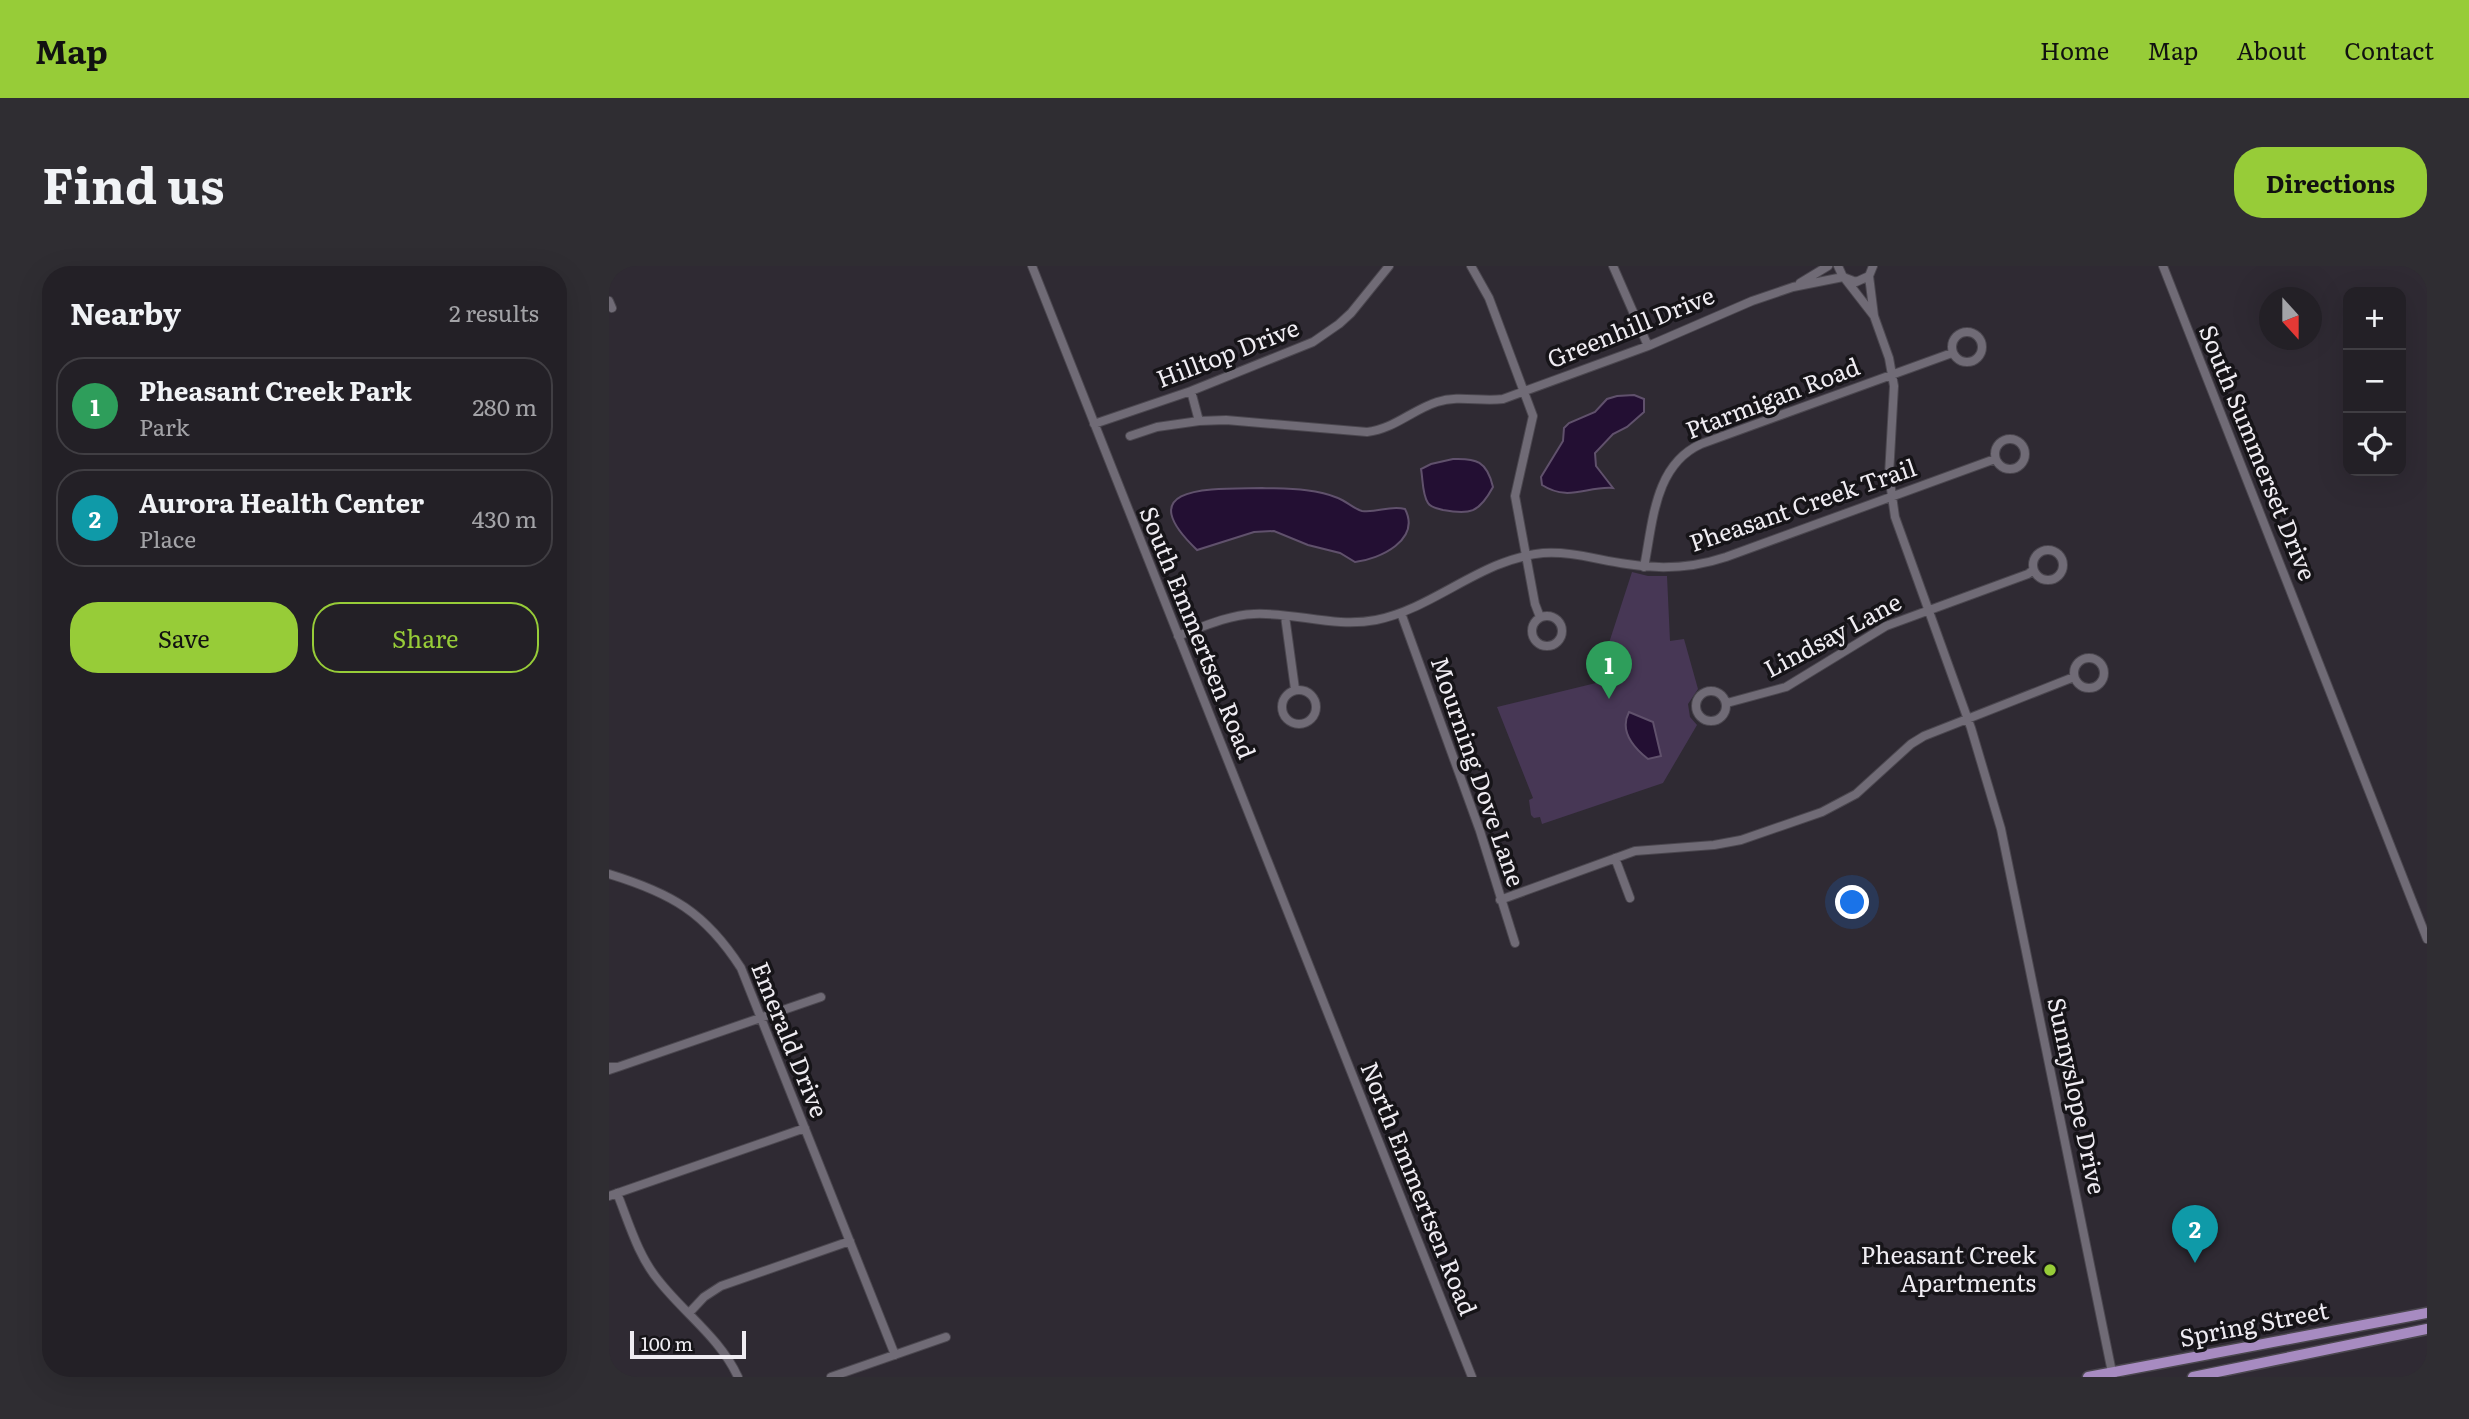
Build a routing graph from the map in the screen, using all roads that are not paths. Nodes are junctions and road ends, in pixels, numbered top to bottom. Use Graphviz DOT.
graph roads {
  1 [pos="1032,266"];
  2 [pos="1389,266"];
  3 [pos="1471,266"];
  4 [pos="1613,266"];
  5 [pos="1828,266"];
  6 [pos="1837,266"];
  7 [pos="2163,266"];
  8 [pos="1873,270"];
  9 [pos="1845,279"];
  10 [pos="1793,287"];
  11 [pos="1874,316"];
  12 [pos="1648,346"];
  13 [pos="1952,353"];
  14 [pos="1893,373"];
  15 [pos="1191,391"];
  16 [pos="1524,392"];
  17 [pos="1199,421"];
  18 [pos="1094,424"];
  19 [pos="1130,436"];
  20 [pos="1995,459"];
  21 [pos="1891,497"];
  22 [pos="1525,555"];
  23 [pos="1644,567"];
  24 [pos="2033,570"];
  25 [pos="1928,610"];
  26 [pos="1401,612"];
  27 [pos="1285,616"];
  28 [pos="1540,617"];
  29 [pos="1178,636"];
  30 [pos="2074,677"];
  31 [pos="1295,690"];
  32 [pos="1727,703"];
  33 [pos="1967,717"];
  34 [pos="1615,858"];
  35 [pos="609,874"];
  36 [pos="1630,898"];
  37 [pos="1500,900"];
  38 [pos="2427,939"];
  39 [pos="1515,943"];
  40 [pos="821,997"];
  41 [pos="1327,1015"];
  42 [pos="762,1018"];
  43 [pos="612,1068"];
  44 [pos="805,1128"];
  45 [pos="613,1195"];
  46 [pos="850,1241"];
  47 [pos="689,1312"];
  48 [pos="2427,1313"];
  49 [pos="2427,1329"];
  50 [pos="947,1337"];
  51 [pos="895,1355"];
  52 [pos="2113,1375"];
  53 [pos="739,1377"];
  54 [pos="831,1377"];
  55 [pos="1472,1377"];
  56 [pos="2088,1377"];
  57 [pos="2193,1377"];
  1 -- 18 [label="street, South Emmertsen Road"];
  2 -- 15 [label="street, Hilltop Drive"];
  3 -- 16 [label="street"];
  4 -- 12 [label="street"];
  5 -- 10 [label="street, Greenhill Drive"];
  6 -- 9 [label="street"];
  7 -- 38 [label="street, South Summerset Drive"];
  8 -- 9 [label="street, Greenhill Drive"];
  8 -- 11 [label="street"];
  9 -- 10 [label="street, Greenhill Drive"];
  9 -- 11 [label="street"];
  10 -- 12 [label="street, Greenhill Drive"];
  11 -- 14 [label="street, Sunnyslope Drive"];
  12 -- 16 [label="street, Greenhill Drive"];
  13 -- 14 [label="street, Ptarmigan Road"];
  14 -- 21 [label="street, Sunnyslope Drive"];
  14 -- 23 [label="street, Ptarmigan Road"];
  15 -- 17 [label="street"];
  15 -- 18 [label="street, Hilltop Drive"];
  16 -- 17 [label="street, Greenhill Drive"];
  16 -- 22 [label="street"];
  17 -- 19 [label="street, Greenhill Drive"];
  18 -- 29 [label="street, South Emmertsen Road"];
  20 -- 21 [label="street, Pheasant Creek Trail"];
  21 -- 23 [label="street, Pheasant Creek Trail"];
  21 -- 25 [label="street, Sunnyslope Drive"];
  22 -- 23 [label="street, Pheasant Creek Trail"];
  22 -- 26 [label="street, Pheasant Creek Trail"];
  22 -- 28 [label="street"];
  24 -- 25 [label="street, Lindsay Lane"];
  25 -- 32 [label="street, Lindsay Lane"];
  25 -- 33 [label="street, Sunnyslope Drive"];
  26 -- 27 [label="street, Pheasant Creek Trail"];
  26 -- 37 [label="street, Mourning Dove Lane"];
  27 -- 29 [label="street, Pheasant Creek Trail"];
  27 -- 31 [label="street"];
  29 -- 41 [label="street, South Emmertsen Road"];
  30 -- 33 [label="street"];
  31 -- 31 [label="street"];
  33 -- 34 [label="street"];
  33 -- 52 [label="street, Sunnyslope Drive"];
  34 -- 36 [label="street"];
  34 -- 37 [label="street"];
  35 -- 42 [label="street, Emerald Drive"];
  37 -- 39 [label="street, Mourning Dove Lane"];
  40 -- 42 [label="street"];
  41 -- 55 [label="street, North Emmertsen Road"];
  42 -- 43 [label="street"];
  42 -- 44 [label="street, Emerald Drive"];
  44 -- 45 [label="street"];
  44 -- 46 [label="street, Emerald Drive"];
  45 -- 47 [label="street"];
  46 -- 47 [label="street"];
  46 -- 51 [label="street, Emerald Drive"];
  47 -- 53 [label="street"];
  48 -- 52 [label="main road, Spring Street"];
  49 -- 57 [label="main road, Spring Street"];
  50 -- 51 [label="street"];
  51 -- 54 [label="street"];
  52 -- 56 [label="main road, Spring Street"];
}
